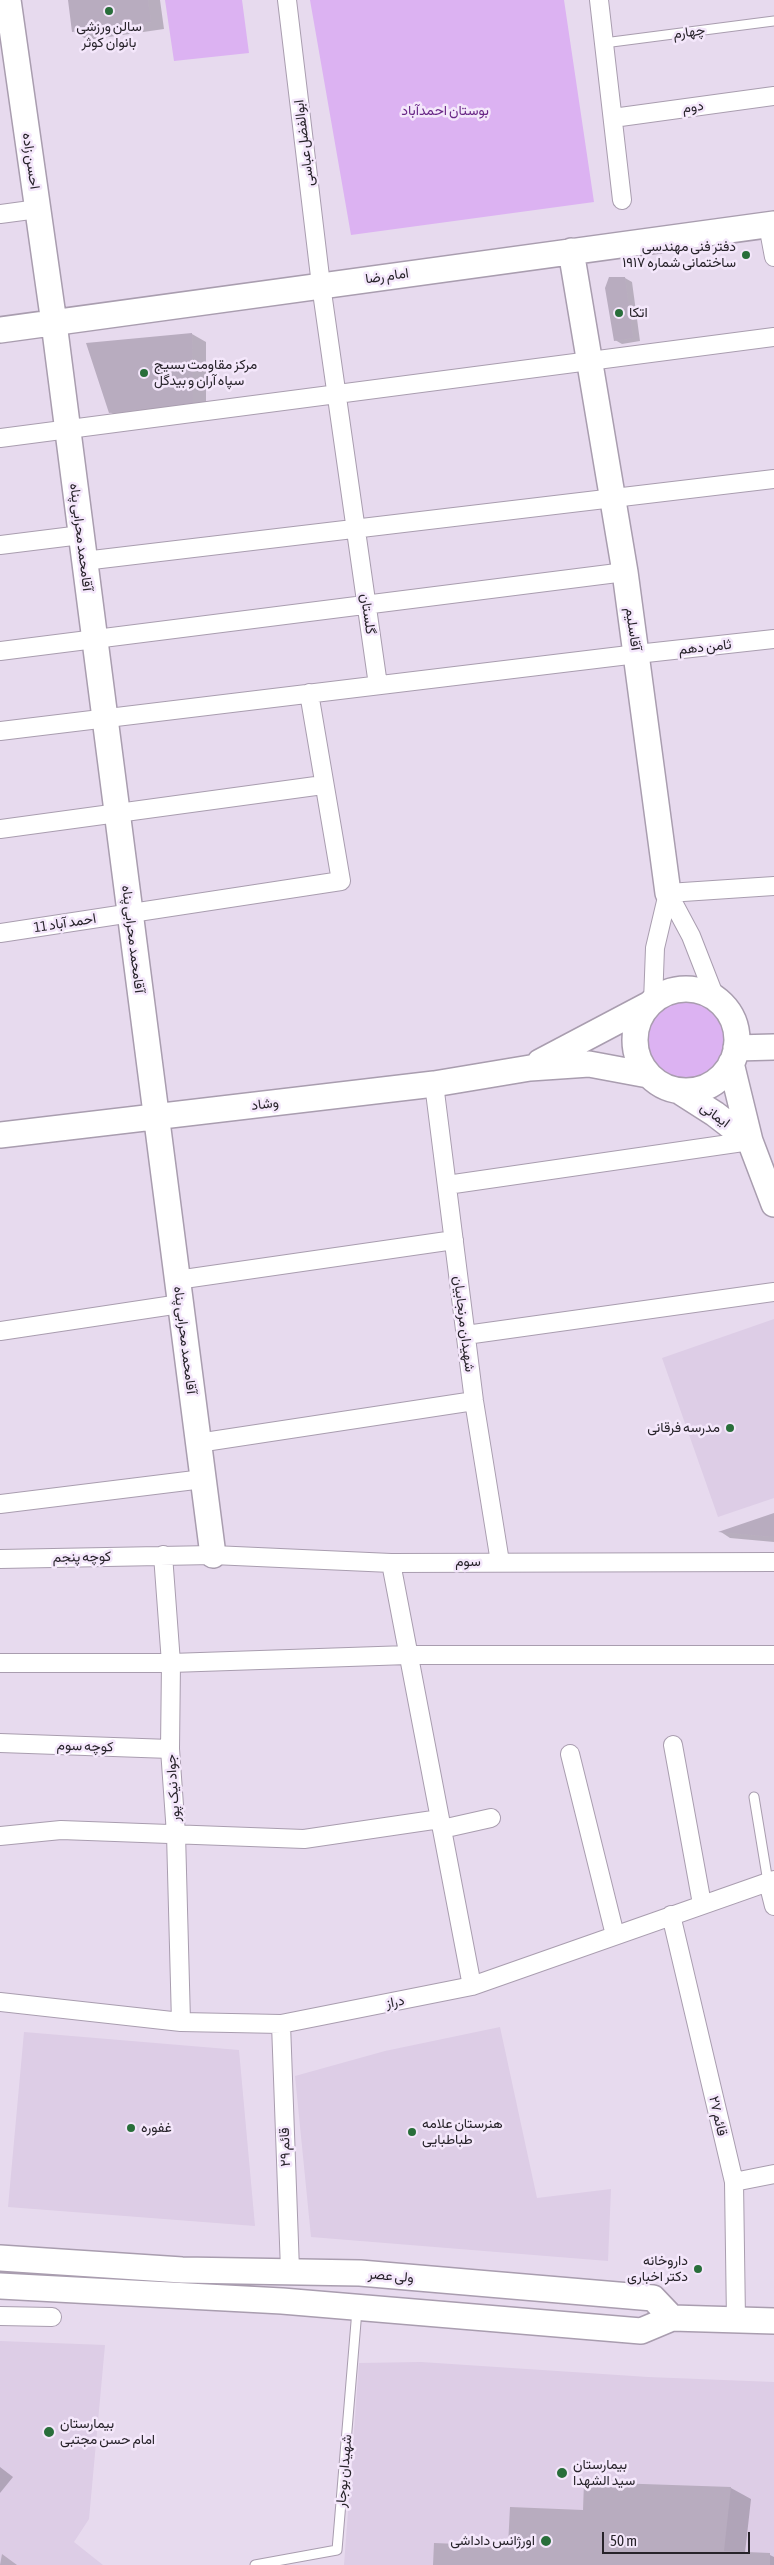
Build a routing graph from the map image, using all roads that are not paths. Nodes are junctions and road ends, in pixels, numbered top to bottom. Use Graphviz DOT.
graph roads {
  1 [pos="8,0"];
  2 [pos="287,0"];
  3 [pos="599,0"];
  4 [pos="774,21"];
  5 [pos="6,35"];
  6 [pos="604,43"];
  7 [pos="774,96"];
  8 [pos="613,118"];
  9 [pos="622,200"];
  10 [pos="38,209"];
  11 [pos="0,214"];
  12 [pos="771,224"];
  13 [pos="571,251"];
  14 [pos="774,257"];
  15 [pos="321,285"];
  16 [pos="54,322"];
  17 [pos="0,330"];
  18 [pos="774,337"];
  19 [pos="590,360"];
  20 [pos="337,393"];
  21 [pos="67,428"];
  22 [pos="0,438"];
  23 [pos="774,479"];
  24 [pos="613,498"];
  25 [pos="356,529"];
  26 [pos="81,535"];
  27 [pos="0,545"];
  28 [pos="84,561"];
  29 [pos="625,572"];
  30 [pos="366,605"];
  31 [pos="95,640"];
  32 [pos="774,640"];
  33 [pos="0,651"];
  34 [pos="637,654"];
  35 [pos="378,685"];
  36 [pos="309,693"];
  37 [pos="105,718"];
  38 [pos="0,731"];
  39 [pos="323,785"];
  40 [pos="117,812"];
  41 [pos="0,829"];
  42 [pos="774,886"];
  43 [pos="668,893"];
  44 [pos="130,914"];
  45 [pos="0,933"];
  46 [pos="716,1000"];
  47 [pos="651,1004"];
  48 [pos="774,1047"];
  49 [pos="734,1056"];
  50 [pos="530,1068"];
  51 [pos="648,1075"];
  52 [pos="434,1084"];
  53 [pos="679,1091"];
  54 [pos="156,1117"];
  55 [pos="0,1135"];
  56 [pos="750,1141"];
  57 [pos="770,1179"];
  58 [pos="447,1185"];
  59 [pos="774,1204"];
  60 [pos="454,1240"];
  61 [pos="177,1280"];
  62 [pos="774,1292"];
  63 [pos="180,1304"];
  64 [pos="0,1332"];
  65 [pos="466,1335"];
  66 [pos="474,1401"];
  67 [pos="198,1443"];
  68 [pos="203,1479"];
  69 [pos="0,1504"];
  70 [pos="163,1555"];
  71 [pos="213,1555"];
  72 [pos="0,1559"];
  73 [pos="500,1562"];
  74 [pos="774,1562"];
  75 [pos="390,1563"];
  76 [pos="408,1655"];
  77 [pos="774,1655"];
  78 [pos="0,1663"];
  79 [pos="171,1663"];
  80 [pos="0,1742"];
  81 [pos="673,1745"];
  82 [pos="170,1749"];
  83 [pos="570,1754"];
  84 [pos="754,1797"];
  85 [pos="491,1818"];
  86 [pos="441,1824"];
  87 [pos="176,1834"];
  88 [pos="0,1836"];
  89 [pos="771,1881"];
  90 [pos="702,1904"];
  91 [pos="774,1906"];
  92 [pos="671,1914"];
  93 [pos="615,1935"];
  94 [pos="472,1986"];
  95 [pos="0,2002"];
  96 [pos="181,2022"];
  97 [pos="280,2024"];
  98 [pos="774,2174"];
  99 [pos="734,2182"];
  100 [pos="0,2258"];
  101 [pos="290,2270"];
  102 [pos="0,2286"];
  103 [pos="357,2308"];
  104 [pos="0,2316"];
  105 [pos="52,2317"];
  106 [pos="672,2318"];
  107 [pos="736,2320"];
  108 [pos="774,2321"];
  109 [pos="255,2565"];
  1 -- 5 [label="street, احسن زاده"];
  2 -- 15 [label="street, ابوالفضل عباسی"];
  3 -- 6 [label="street"];
  4 -- 6 [label="lane, چهارم"];
  5 -- 10 [label="street, احسن زاده"];
  6 -- 8 [label="street"];
  7 -- 8 [label="street, دوم"];
  8 -- 9 [label="street"];
  10 -- 11 [label="street"];
  10 -- 16 [label="street, احسن زاده"];
  12 -- 13 [label="street, امام رضا"];
  12 -- 14 [label="street"];
  13 -- 15 [label="street, امام رضا"];
  13 -- 19 [label="street, آقاسلیم"];
  15 -- 16 [label="street, امام رضا"];
  15 -- 20 [label="street, گلستان"];
  16 -- 17 [label="street, امام رضا"];
  16 -- 21 [label="street, آقامحمد محرابی پناه"];
  18 -- 19 [label="street"];
  19 -- 20 [label="street"];
  19 -- 24 [label="street, آقاسلیم"];
  20 -- 21 [label="street"];
  20 -- 25 [label="street, گلستان"];
  21 -- 22 [label="street"];
  21 -- 26 [label="street, آقامحمد محرابی پناه"];
  23 -- 24 [label="street"];
  24 -- 25 [label="street"];
  24 -- 29 [label="street, آقاسلیم"];
  25 -- 28 [label="street"];
  25 -- 30 [label="street, گلستان"];
  26 -- 27 [label="street"];
  26 -- 28 [label="street, آقامحمد محرابی پناه"];
  28 -- 31 [label="street, آقامحمد محرابی پناه"];
  29 -- 30 [label="street"];
  29 -- 34 [label="street, آقاسلیم"];
  30 -- 31 [label="street"];
  30 -- 35 [label="street, گلستان"];
  31 -- 33 [label="street"];
  31 -- 37 [label="street, آقامحمد محرابی پناه"];
  32 -- 34 [label="street, ثامن دهم"];
  34 -- 35 [label="street"];
  34 -- 43 [label="street, آقاسلیم"];
  35 -- 36 [label="street"];
  36 -- 37 [label="street"];
  36 -- 39 [label="street"];
  37 -- 38 [label="street"];
  37 -- 40 [label="street, آقامحمد محرابی پناه"];
  39 -- 40 [label="street"];
  39 -- 44 [label="street, احمد آباد 11"];
  40 -- 41 [label="street"];
  40 -- 44 [label="street, آقامحمد محرابی پناه"];
  42 -- 43 [label="street"];
  43 -- 46 [label="street, آقاسلیم"];
  43 -- 47 [label="street"];
  44 -- 45 [label="street, احمد آباد 11"];
  44 -- 54 [label="street, آقامحمد محرابی پناه"];
  46 -- 47 [label="street"];
  46 -- 49 [label="street"];
  47 -- 50 [label="street"];
  47 -- 51 [label="street"];
  48 -- 49 [label="street"];
  49 -- 53 [label="street"];
  49 -- 56 [label="street, ایمانی"];
  50 -- 51 [label="street"];
  50 -- 52 [label="street, وشاد"];
  51 -- 53 [label="street"];
  52 -- 54 [label="street, وشاد"];
  52 -- 58 [label="street, شهیدان مرنجابیان"];
  53 -- 56 [label="street, ایمانی"];
  54 -- 55 [label="street, وشاد"];
  54 -- 61 [label="street, آقامحمد محرابی پناه"];
  56 -- 57 [label="street, ایمانی"];
  56 -- 58 [label="street"];
  57 -- 59 [label="street, ایمانی"];
  58 -- 60 [label="street, شهیدان مرنجابیان"];
  60 -- 61 [label="street"];
  60 -- 65 [label="street, شهیدان مرنجابیان"];
  61 -- 63 [label="street, آقامحمد محرابی پناه"];
  62 -- 65 [label="street"];
  63 -- 64 [label="street"];
  63 -- 67 [label="street, آقامحمد محرابی پناه"];
  65 -- 66 [label="street, شهیدان مرنجابیان"];
  66 -- 67 [label="street"];
  66 -- 73 [label="street, شهیدان مرنجابیان"];
  67 -- 68 [label="street, آقامحمد محرابی پناه"];
  68 -- 69 [label="street"];
  68 -- 71 [label="street, آقامحمد محرابی پناه"];
  70 -- 71 [label="street, سوم"];
  70 -- 72 [label="street, کوچه پنجم"];
  70 -- 79 [label="street, جواد نیک پور"];
  71 -- 75 [label="street, سوم"];
  73 -- 74 [label="street, سوم"];
  73 -- 75 [label="street, سوم"];
  75 -- 76 [label="street"];
  76 -- 77 [label="street"];
  76 -- 79 [label="street"];
  76 -- 86 [label="street"];
  78 -- 79 [label="street"];
  79 -- 82 [label="street, جواد نیک پور"];
  80 -- 82 [label="street, کوچه سوم"];
  81 -- 90 [label="street"];
  82 -- 87 [label="street, جواد نیک پور"];
  83 -- 93 [label="street"];
  84 -- 89 [label="lane"];
  85 -- 86 [label="street"];
  86 -- 87 [label="street"];
  86 -- 94 [label="street"];
  87 -- 88 [label="street"];
  87 -- 96 [label="street, جواد نیک پور"];
  89 -- 90 [label="street, دراز"];
  89 -- 91 [label="street"];
  90 -- 92 [label="street, دراز"];
  92 -- 93 [label="street, دراز"];
  92 -- 99 [label="street, قائم ۲۷"];
  93 -- 94 [label="street, دراز"];
  94 -- 97 [label="street, دراز"];
  95 -- 96 [label="street, دراز"];
  96 -- 97 [label="street, دراز"];
  97 -- 101 [label="street, قائم ۲۹"];
  98 -- 99 [label="street"];
  99 -- 107 [label="street, قائم ۲۷"];
  100 -- 101 [label="street, ولی عصر"];
  101 -- 106 [label="street, ولی عصر"];
  102 -- 103 [label="street"];
  103 -- 106 [label="street"];
  103 -- 109 [label="lane, شهیدان بوجار"];
  104 -- 105 [label="street"];
  106 -- 107 [label="street"];
  107 -- 108 [label="street"];
}
